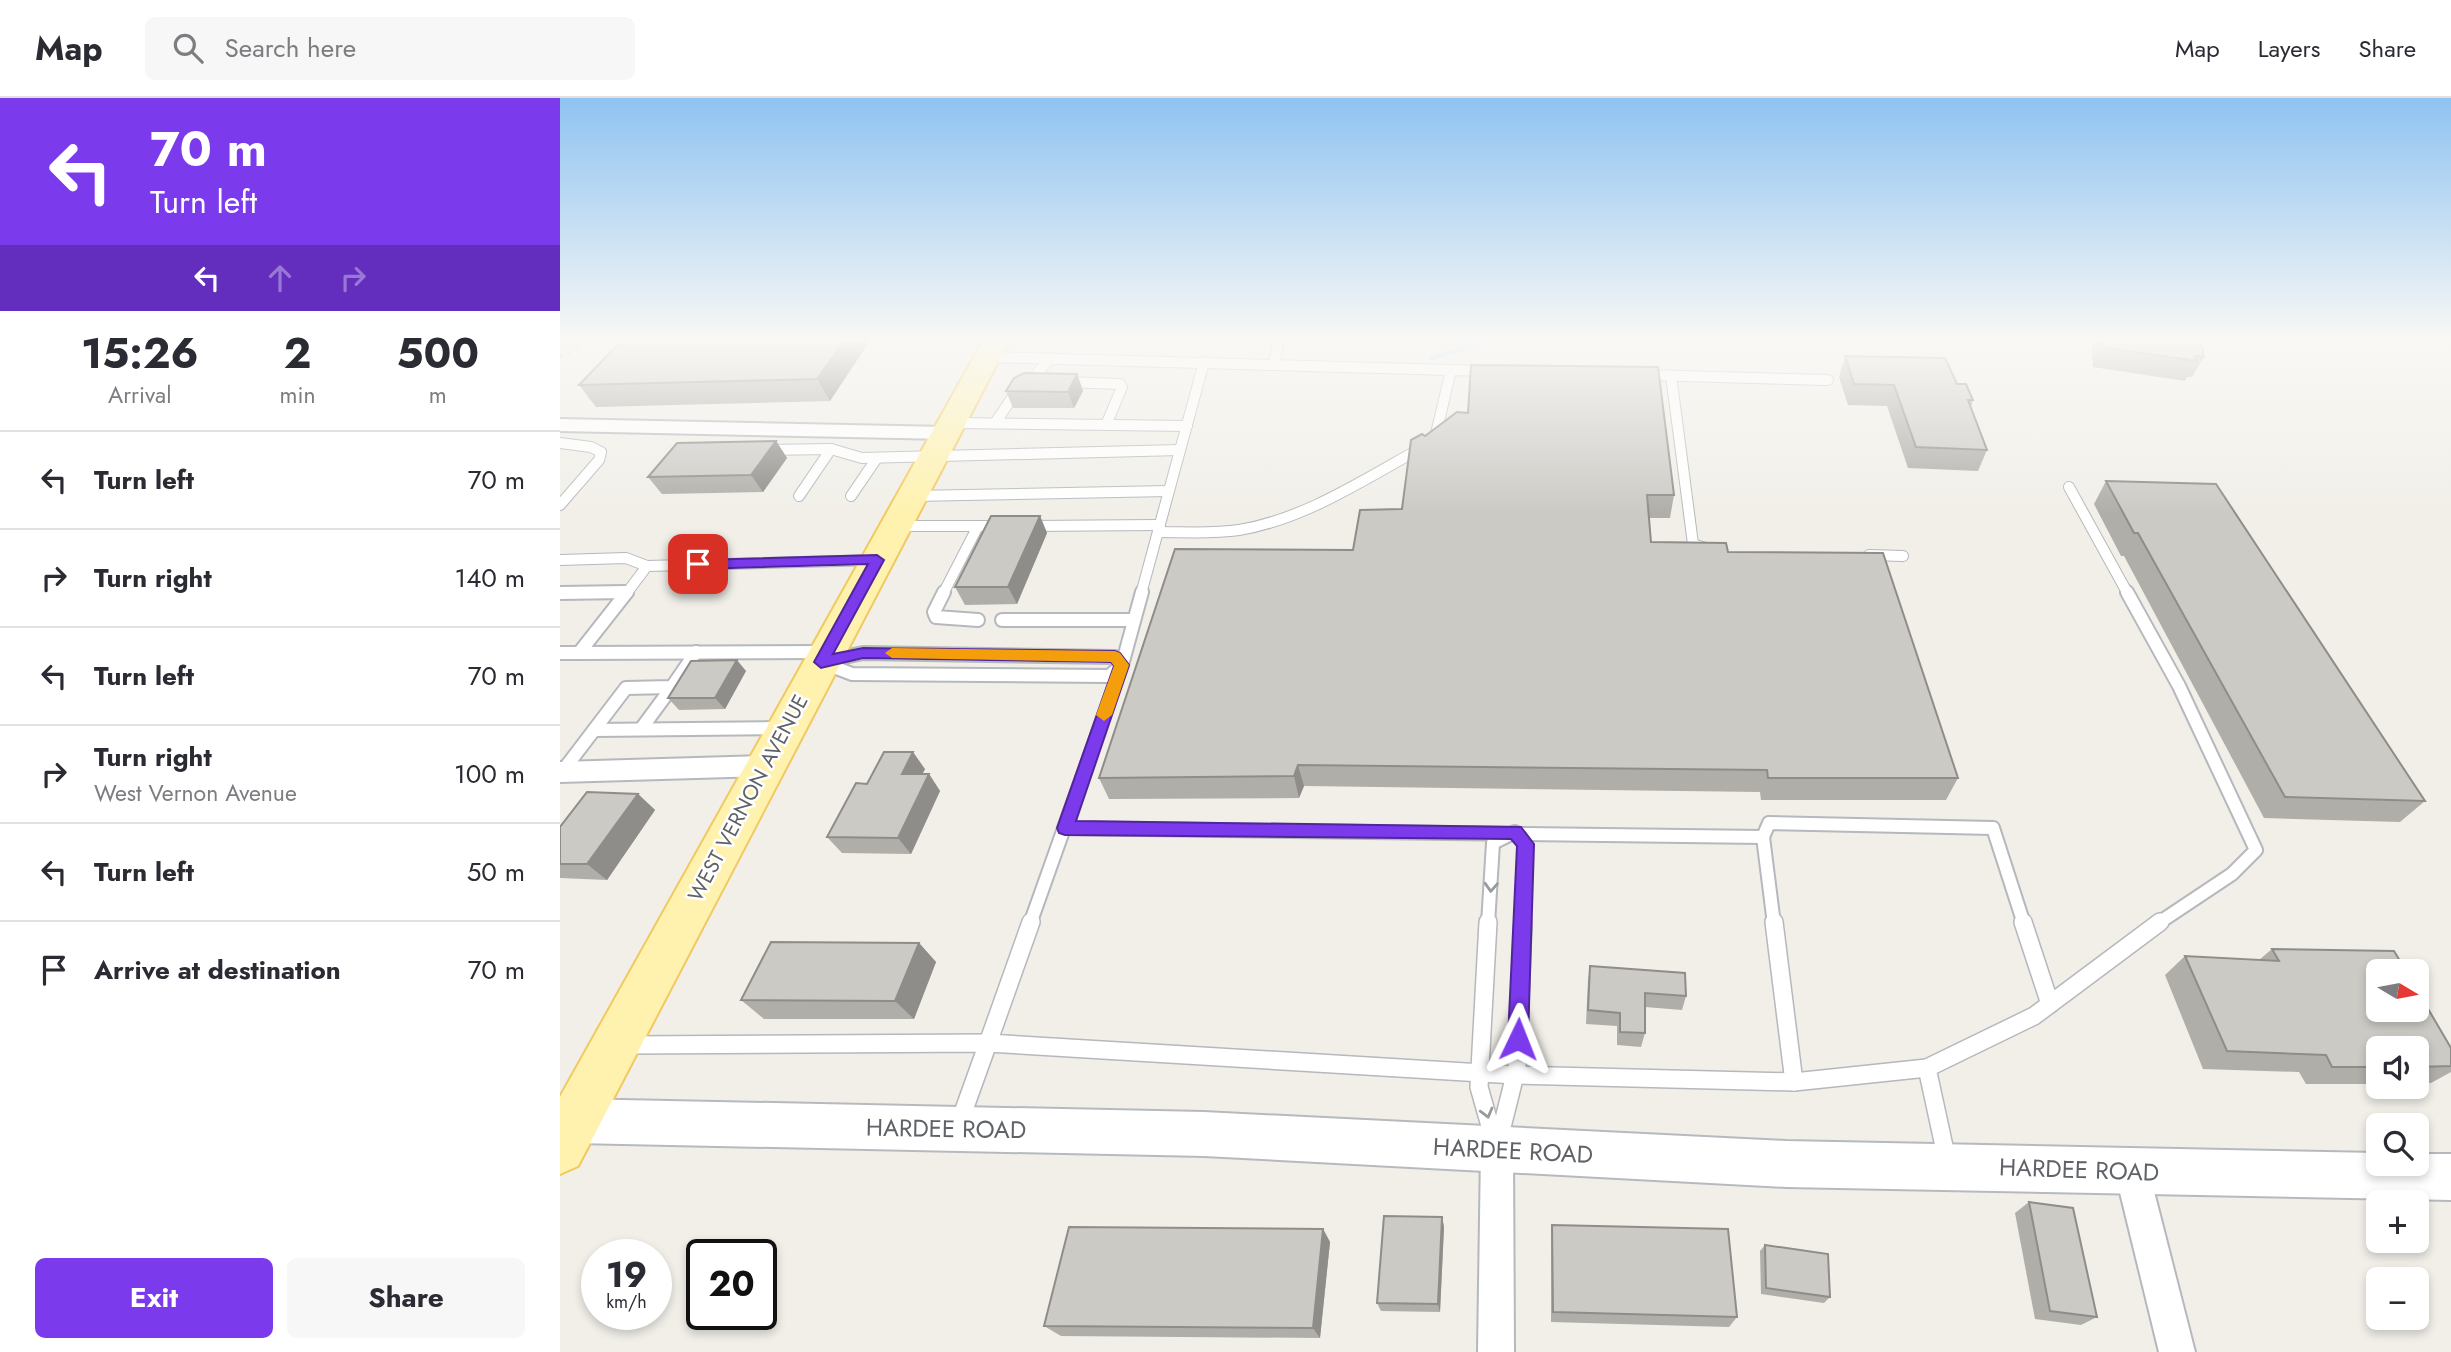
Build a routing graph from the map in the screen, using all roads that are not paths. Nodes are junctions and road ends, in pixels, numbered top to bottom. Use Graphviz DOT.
graph roads {
  1 [pos="966,398"];
  2 [pos="1011,398"];
  3 [pos="1118,398"];
  4 [pos="1194,398"];
  5 [pos="1445,398"];
  6 [pos="1674,398"];
  7 [pos="995,423"];
  8 [pos="560,425"];
  9 [pos="1106,425"];
  10 [pos="1186,426"];
  11 [pos="944,438"];
  12 [pos="560,443"];
  13 [pos="831,449"];
  14 [pos="754,450"];
  15 [pos="1180,450"];
  16 [pos="877,458"];
  17 [pos="2069,487"];
  18 [pos="1169,491"];
  19 [pos="799,496"];
  20 [pos="851,496"];
  21 [pos="560,505"];
  22 [pos="904,511"];
  23 [pos="978,526"];
  24 [pos="1159,528"];
  25 [pos="1719,552"];
  26 [pos="1851,555"];
  27 [pos="1903,556"];
  28 [pos="560,560"];
  29 [pos="877,560"];
  30 [pos="647,566"];
  31 [pos="627,592"];
  32 [pos="560,593"];
  33 [pos="978,620"];
  34 [pos="1002,620"];
  35 [pos="1134,620"];
  36 [pos="696,652"];
  37 [pos="560,653"];
  38 [pos="579,653"];
  39 [pos="824,657"];
  40 [pos="1122,665"];
  41 [pos="671,687"];
  42 [pos="786,728"];
  43 [pos="641,729"];
  44 [pos="594,730"];
  45 [pos="765,766"];
  46 [pos="561,772"];
  47 [pos="1065,828"];
  48 [pos="1515,832"];
  49 [pos="1763,837"];
  50 [pos="2050,1004"];
  51 [pos="988,1043"];
  52 [pos="616,1045"];
  53 [pos="1927,1068"];
  54 [pos="1479,1072"];
  55 [pos="1515,1075"];
  56 [pos="1794,1082"];
  57 [pos="957,1129"];
  58 [pos="567,1134"];
  59 [pos="1497,1151"];
  60 [pos="1949,1167"];
  61 [pos="2132,1172"];
  62 [pos="2451,1177"];
  63 [pos="1496,1352"];
  64 [pos="2176,1352"];
  1 -- 11 [label="main road, WEST VERNON AVENUE"];
  2 -- 7 [label="lane"];
  3 -- 9 [label="lane"];
  4 -- 10 [label="lane"];
  5 -- 24 [label="lane"];
  6 -- 25 [label="lane"];
  7 -- 9 [label="lane"];
  7 -- 11 [label="lane"];
  8 -- 11 [label="street"];
  9 -- 10 [label="lane"];
  10 -- 15 [label="lane"];
  11 -- 15 [label="lane"];
  11 -- 16 [label="lane"];
  11 -- 22 [label="main road, WEST VERNON AVENUE"];
  12 -- 21 [label="lane"];
  13 -- 14 [label="lane"];
  13 -- 16 [label="lane"];
  13 -- 19 [label="lane"];
  15 -- 18 [label="lane"];
  16 -- 20 [label="lane"];
  17 -- 50 [label="lane"];
  18 -- 22 [label="lane"];
  18 -- 24 [label="lane"];
  22 -- 23 [label="lane"];
  22 -- 29 [label="main road, WEST VERNON AVENUE"];
  23 -- 24 [label="lane"];
  23 -- 33 [label="lane"];
  24 -- 35 [label="lane"];
  26 -- 27 [label="lane"];
  28 -- 30 [label="lane"];
  29 -- 30 [label="lane"];
  29 -- 39 [label="main road, WEST VERNON AVENUE"];
  30 -- 31 [label="lane"];
  31 -- 32 [label="lane"];
  31 -- 38 [label="lane"];
  34 -- 35 [label="lane"];
  35 -- 40 [label="lane"];
  36 -- 38 [label="lane"];
  36 -- 39 [label="lane"];
  36 -- 41 [label="lane"];
  37 -- 38 [label="lane"];
  39 -- 40 [label="lane"];
  39 -- 40 [label="lane"];
  39 -- 42 [label="main road, WEST VERNON AVENUE"];
  40 -- 47 [label="lane"];
  41 -- 43 [label="lane"];
  41 -- 44 [label="lane"];
  42 -- 43 [label="lane"];
  42 -- 45 [label="main road, WEST VERNON AVENUE"];
  43 -- 44 [label="lane"];
  44 -- 46 [label="lane"];
  45 -- 46 [label="street"];
  45 -- 52 [label="main road, WEST VERNON AVENUE"];
  47 -- 48 [label="lane"];
  47 -- 51 [label="lane"];
  48 -- 49 [label="lane"];
  48 -- 54 [label="lane, one-way"];
  48 -- 55 [label="lane"];
  49 -- 50 [label="lane"];
  49 -- 56 [label="lane"];
  50 -- 53 [label="lane"];
  51 -- 52 [label="lane"];
  51 -- 54 [label="lane"];
  51 -- 57 [label="lane"];
  52 -- 58 [label="main road, WEST VERNON AVENUE"];
  53 -- 56 [label="lane"];
  53 -- 60 [label="lane"];
  54 -- 55 [label="lane"];
  54 -- 59 [label="lane, one-way"];
  55 -- 56 [label="lane"];
  55 -- 59 [label="lane"];
  57 -- 58 [label="street, HARDEE ROAD"];
  57 -- 59 [label="street, HARDEE ROAD"];
  59 -- 60 [label="street, HARDEE ROAD"];
  59 -- 63 [label="street"];
  60 -- 61 [label="street, HARDEE ROAD"];
  61 -- 62 [label="street, HARDEE ROAD"];
  61 -- 64 [label="street"];
}
